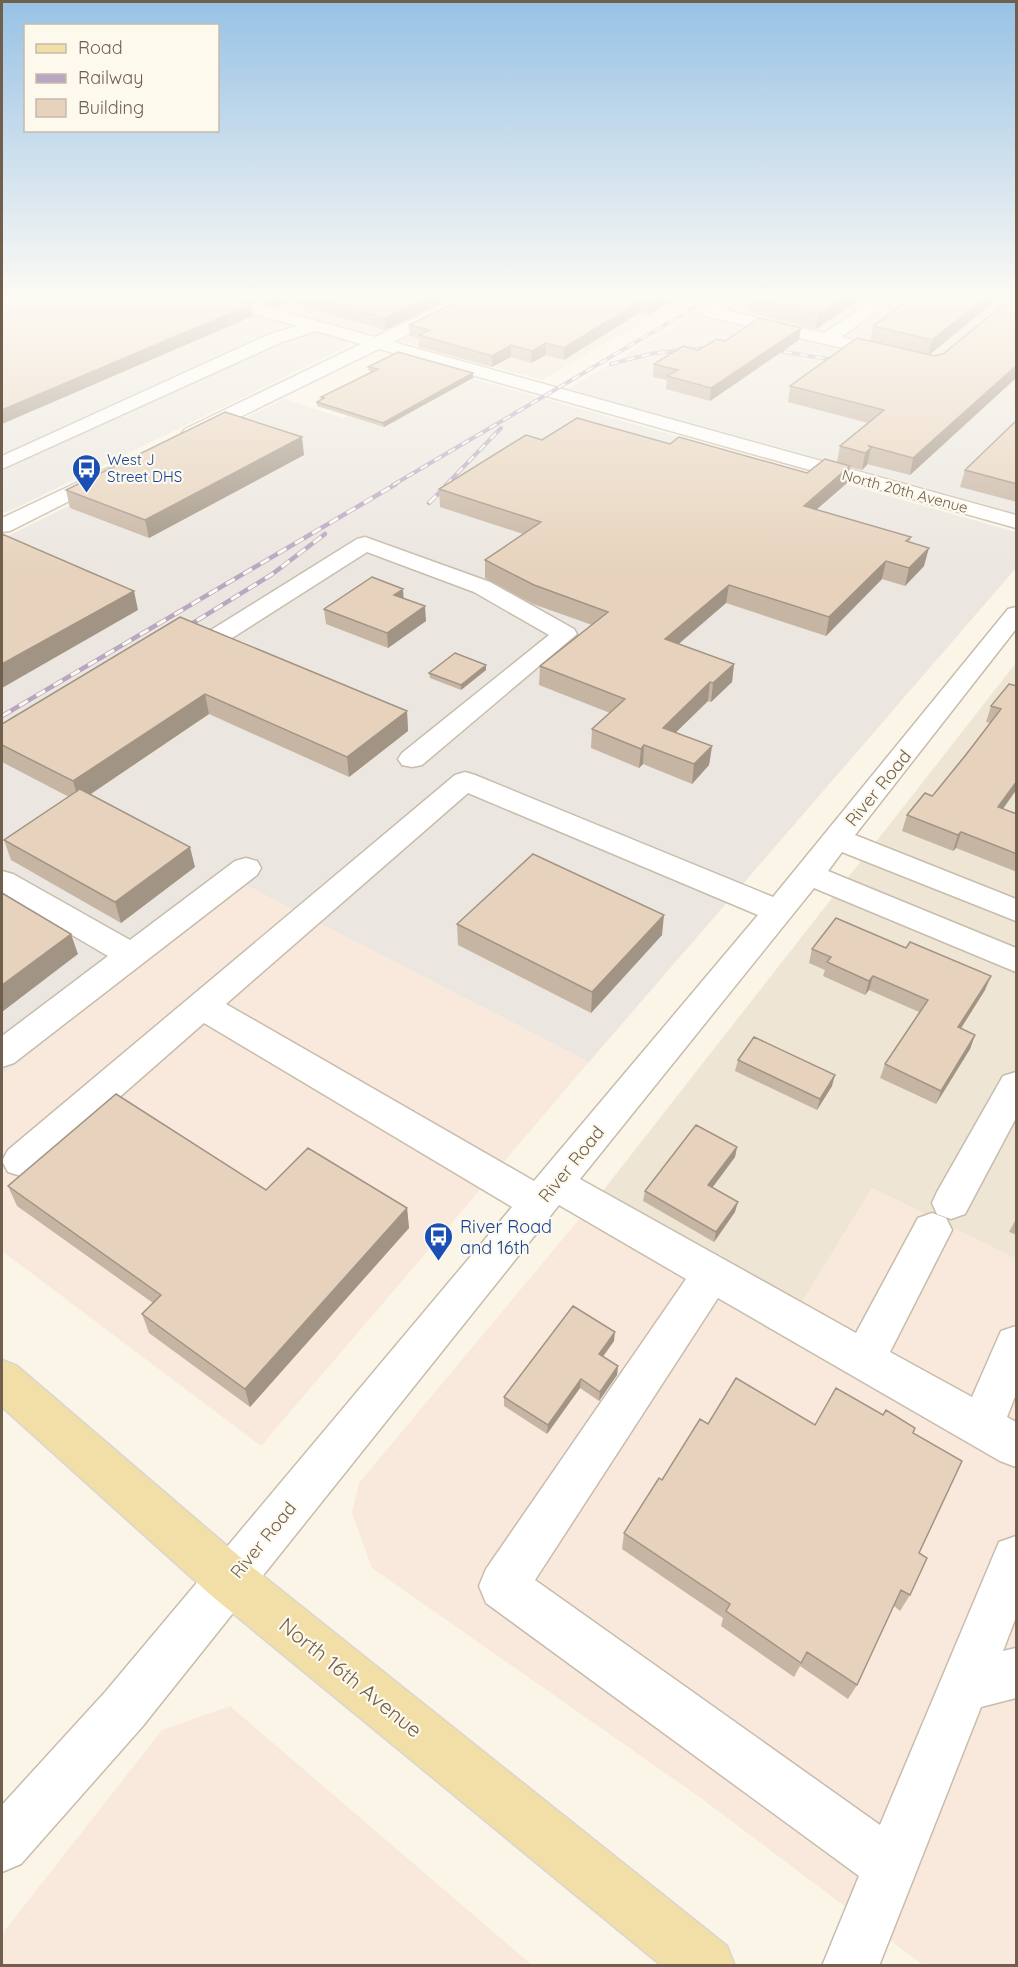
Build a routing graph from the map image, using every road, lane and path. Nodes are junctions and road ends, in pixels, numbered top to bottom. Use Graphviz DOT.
graph roads {
  1 [pos="169,387"];
  2 [pos="288,387"];
  3 [pos="532,387"];
  4 [pos="230,393"];
  5 [pos="258,401"];
  6 [pos="175,441"];
  7 [pos="2,463"];
  8 [pos="123,467"];
  9 [pos="8,517"];
  10 [pos="1017,522"];
  11 [pos="1017,614"];
  12 [pos="220,635"];
  13 [pos="412,759"];
  14 [pos="837,839"];
  15 [pos="246,868"];
  16 [pos="808,874"];
  17 [pos="2,882"];
  18 [pos="778,911"];
  19 [pos="1017,911"];
  20 [pos="132,955"];
  21 [pos="1017,961"];
  22 [pos="202,1006"];
  23 [pos="2,1054"];
  24 [pos="1017,1086"];
  25 [pos="21,1161"];
  26 [pos="547,1193"];
  27 [pos="712,1273"];
  28 [pos="1017,1345"];
  29 [pos="864,1359"];
  30 [pos="2,1380"];
  31 [pos="981,1425"];
  32 [pos="1017,1446"];
  33 [pos="1017,1559"];
  34 [pos="230,1580"];
  35 [pos="1017,1673"];
  36 [pos="965,1686"];
  37 [pos="2,1845"];
  38 [pos="891,1866"];
  39 [pos="707,1965"];
  40 [pos="850,1965"];
  1 -- 7 [label="street"];
  2 -- 5 [label="street"];
  3 -- 10 [label="street, North 20th Avenue"];
  4 -- 5 [label="street"];
  5 -- 6 [label="street"];
  8 -- 9 [label="street"];
  11 -- 14 [label="street, River Road"];
  12 -- 13 [label="street"];
  14 -- 16 [label="street, River Road"];
  14 -- 19 [label="street"];
  15 -- 20 [label="street"];
  16 -- 18 [label="street, River Road"];
  16 -- 21 [label="street"];
  17 -- 20 [label="street"];
  18 -- 22 [label="street"];
  18 -- 26 [label="street, River Road"];
  20 -- 23 [label="street"];
  22 -- 25 [label="street"];
  22 -- 26 [label="street"];
  24 -- 29 [label="street"];
  26 -- 27 [label="street"];
  26 -- 34 [label="street, River Road"];
  27 -- 29 [label="street"];
  27 -- 38 [label="street"];
  28 -- 31 [label="street"];
  29 -- 31 [label="street"];
  30 -- 34 [label="main road, North 16th Avenue"];
  31 -- 32 [label="street"];
  33 -- 36 [label="street"];
  34 -- 37 [label="street, River Road"];
  34 -- 39 [label="main road, North 16th Avenue"];
  35 -- 36 [label="street"];
  36 -- 38 [label="street"];
  38 -- 40 [label="street"];
}
